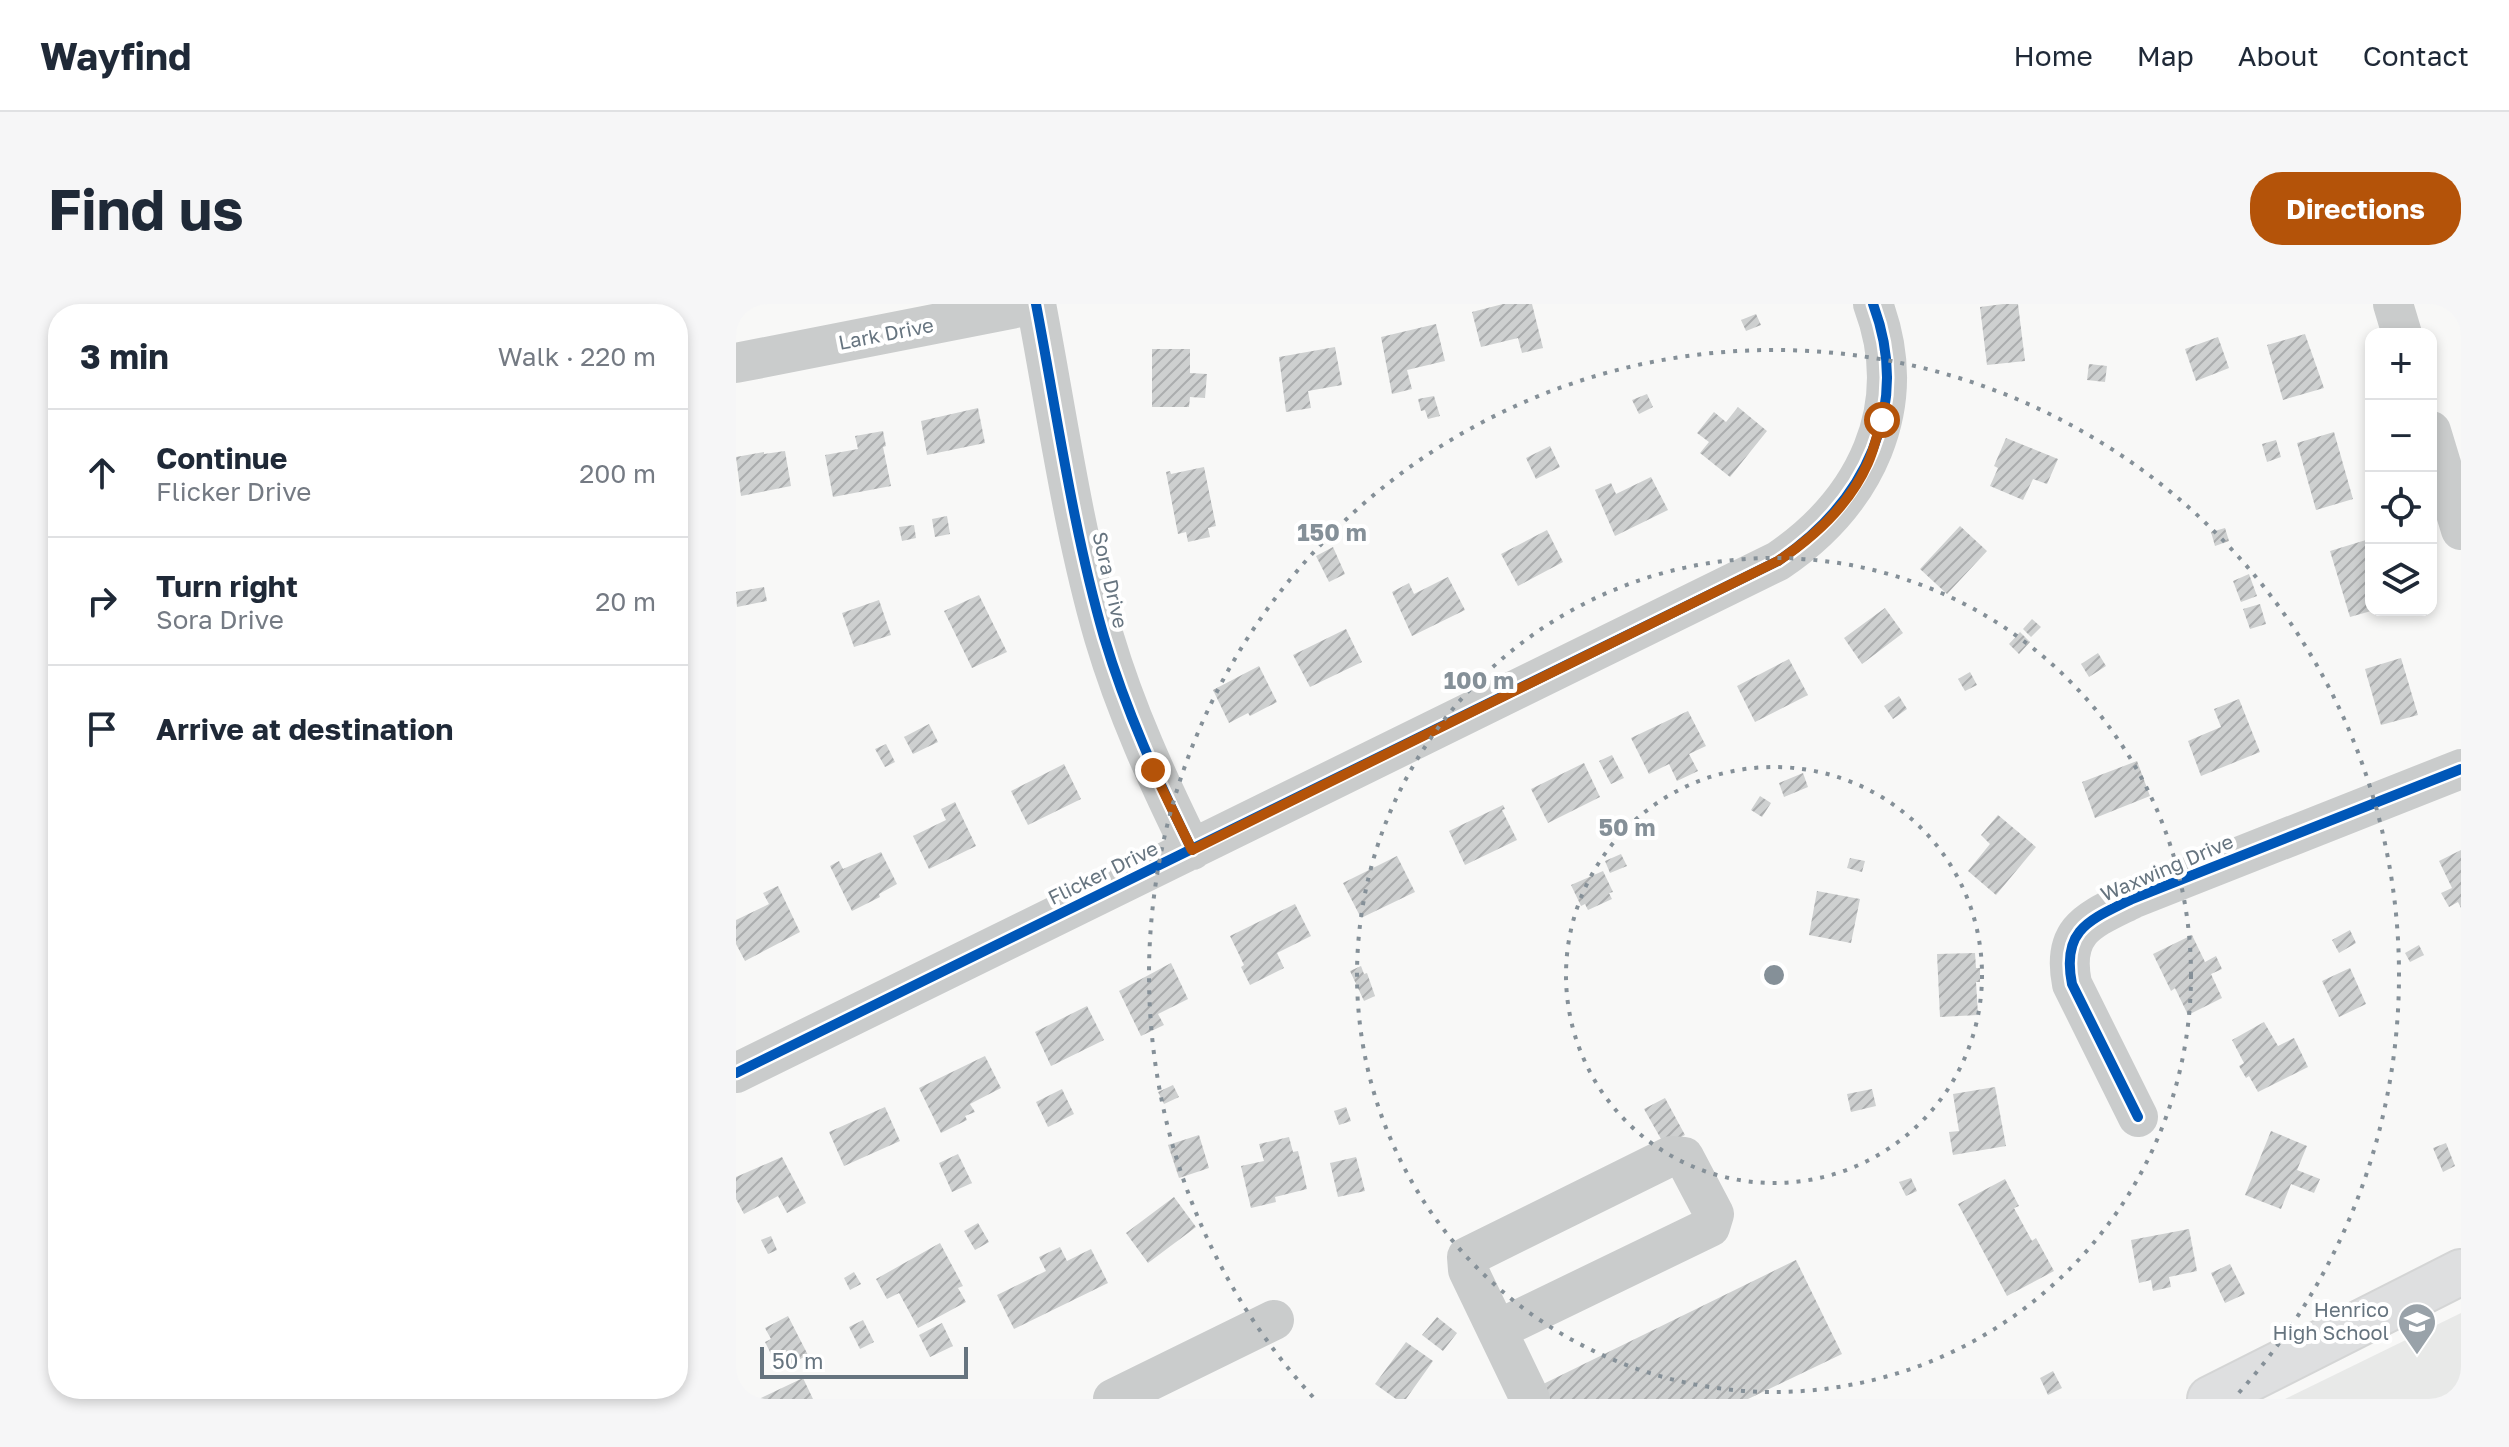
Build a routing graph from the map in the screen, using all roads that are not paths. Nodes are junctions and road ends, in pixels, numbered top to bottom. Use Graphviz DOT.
graph roads {
  1 [pos="1036,304"];
  2 [pos="1873,304"];
  3 [pos="2393,304"];
  4 [pos="2400,328"];
  5 [pos="736,363"];
  6 [pos="2437,451"];
  7 [pos="2461,530"];
  8 [pos="2461,769"];
  9 [pos="1192,850"];
  10 [pos="736,1073"];
  11 [pos="2138,1117"];
  12 [pos="2461,1272"];
  13 [pos="1274,1320"];
  14 [pos="1497,1330"];
  15 [pos="1113,1399"];
  16 [pos="1530,1399"];
  17 [pos="2210,1399"];
  1 -- 5 [label="street, Lark Drive"];
  1 -- 9 [label="street, Sora Drive"];
  2 -- 9 [label="street, Flicker Drive"];
  3 -- 4 [label="street"];
  6 -- 7 [label="street"];
  8 -- 11 [label="street, Waxwing Drive"];
  9 -- 10 [label="street, Flicker Drive"];
  12 -- 17 [label="main road"];
  13 -- 15 [label="street"];
  14 -- 14 [label="street"];
  14 -- 16 [label="street"];
}
